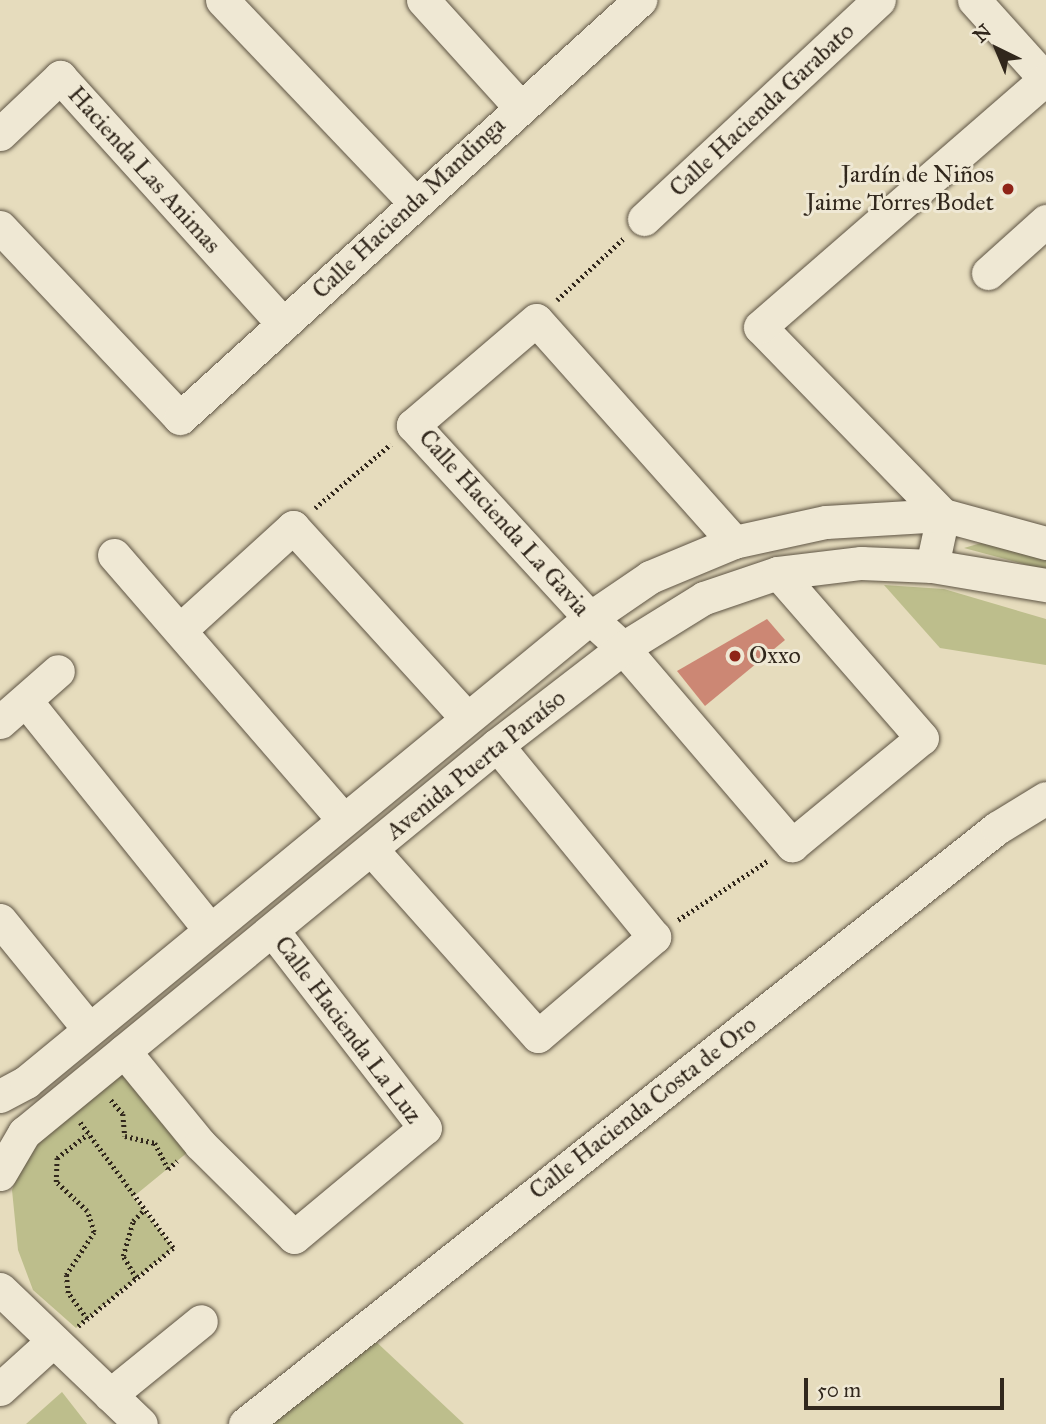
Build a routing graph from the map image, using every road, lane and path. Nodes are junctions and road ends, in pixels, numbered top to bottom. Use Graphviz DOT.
graph roads {
  1 [pos="222,0"];
  2 [pos="423,0"];
  3 [pos="640,0"];
  4 [pos="879,0"];
  5 [pos="974,0"];
  6 [pos="1046,79"];
  7 [pos="519,106"];
  8 [pos="0,134"];
  9 [pos="415,203"];
  10 [pos="644,219"];
  11 [pos="1046,222"];
  12 [pos="0,227"];
  13 [pos="988,273"];
  14 [pos="536,320"];
  15 [pos="283,324"];
  16 [pos="413,425"];
  17 [pos="943,514"];
  18 [pos="293,527"];
  19 [pos="734,542"];
  20 [pos="1046,543"];
  21 [pos="114,555"];
  22 [pos="932,566"];
  23 [pos="778,573"];
  24 [pos="1046,586"];
  25 [pos="590,618"];
  26 [pos="180,630"];
  27 [pos="623,648"];
  28 [pos="58,671"];
  29 [pos="26,701"];
  30 [pos="467,718"];
  31 [pos="0,722"];
  32 [pos="496,745"];
  33 [pos="1046,798"];
  34 [pos="342,818"];
  35 [pos="792,845"];
  36 [pos="372,850"];
  37 [pos="0,920"];
  38 [pos="209,929"];
  39 [pos="272,930"];
  40 [pos="654,937"];
  41 [pos="89,1028"];
  42 [pos="124,1051"];
  43 [pos="76,1090"];
  44 [pos="0,1096"];
  45 [pos="0,1108"];
  46 [pos="24,1133"];
  47 [pos="88,1134"];
  48 [pos="200,1144"];
  49 [pos="0,1174"];
  50 [pos="144,1211"];
  51 [pos="136,1278"];
  52 [pos="0,1289"];
  53 [pos="87,1319"];
  54 [pos="201,1321"];
  55 [pos="53,1341"];
  56 [pos="0,1388"];
  57 [pos="110,1395"];
  58 [pos="141,1424"];
  59 [pos="244,1424"];
  1 -- 9 [label="street"];
  2 -- 7 [label="street"];
  3 -- 7 [label="street, Calle Hacienda Mandinga"];
  4 -- 10 [label="street, Calle Hacienda Garabato"];
  5 -- 6 [label="street"];
  6 -- 17 [label="street"];
  7 -- 9 [label="street, Calle Hacienda Mandinga"];
  8 -- 15 [label="street, Hacienda Las Animas"];
  9 -- 15 [label="street, Calle Hacienda Mandinga"];
  10 -- 14 [label="path"];
  11 -- 13 [label="street"];
  12 -- 15 [label="street, Calle Hacienda Mandinga"];
  14 -- 16 [label="street, Calle Hacienda La Gavia"];
  14 -- 19 [label="street"];
  16 -- 18 [label="path"];
  16 -- 25 [label="street, Calle Hacienda La Gavia"];
  17 -- 19 [label="street, Avenida Puerta Paraíso"];
  17 -- 20 [label="street, Avenida Puerta Paraíso"];
  17 -- 22 [label="street"];
  18 -- 26 [label="street"];
  18 -- 30 [label="street"];
  19 -- 25 [label="street, Avenida Puerta Paraíso"];
  21 -- 26 [label="street"];
  22 -- 23 [label="street, Avenida Puerta Paraíso"];
  22 -- 24 [label="street, Avenida Puerta Paraíso"];
  23 -- 27 [label="street, Avenida Puerta Paraíso"];
  23 -- 35 [label="street"];
  25 -- 27 [label="street, Calle Hacienda La Gavia"];
  25 -- 30 [label="street, Avenida Puerta Paraíso"];
  26 -- 34 [label="street"];
  27 -- 32 [label="street, Avenida Puerta Paraíso"];
  27 -- 35 [label="street, Calle Hacienda La Gavia"];
  28 -- 29 [label="street"];
  29 -- 31 [label="street"];
  29 -- 38 [label="street"];
  30 -- 34 [label="street, Avenida Puerta Paraíso"];
  32 -- 36 [label="street, Avenida Puerta Paraíso"];
  32 -- 40 [label="street"];
  33 -- 59 [label="street, Calle Hacienda Costa de Oro"];
  34 -- 38 [label="street, Avenida Puerta Paraíso"];
  35 -- 40 [label="path"];
  36 -- 39 [label="street, Avenida Puerta Paraíso"];
  36 -- 40 [label="street"];
  37 -- 41 [label="street"];
  38 -- 41 [label="street, Avenida Puerta Paraíso"];
  39 -- 42 [label="street, Avenida Puerta Paraíso"];
  39 -- 48 [label="street, Calle Hacienda La Luz"];
  41 -- 44 [label="street, Avenida Puerta Paraíso"];
  42 -- 43 [label="street, Avenida Puerta Paraíso"];
  42 -- 48 [label="street, Calle Hacienda La Luz"];
  43 -- 46 [label="street, Avenida Puerta Paraíso"];
  43 -- 47 [label="path"];
  43 -- 48 [label="path"];
  45 -- 46 [label="street"];
  46 -- 49 [label="street, Avenida Puerta Paraíso"];
  47 -- 50 [label="path"];
  47 -- 53 [label="path"];
  50 -- 51 [label="path"];
  50 -- 51 [label="path"];
  51 -- 53 [label="path"];
  52 -- 55 [label="street"];
  53 -- 55 [label="path"];
  54 -- 57 [label="street"];
  55 -- 56 [label="street"];
  55 -- 57 [label="street"];
  57 -- 58 [label="street"];
}
